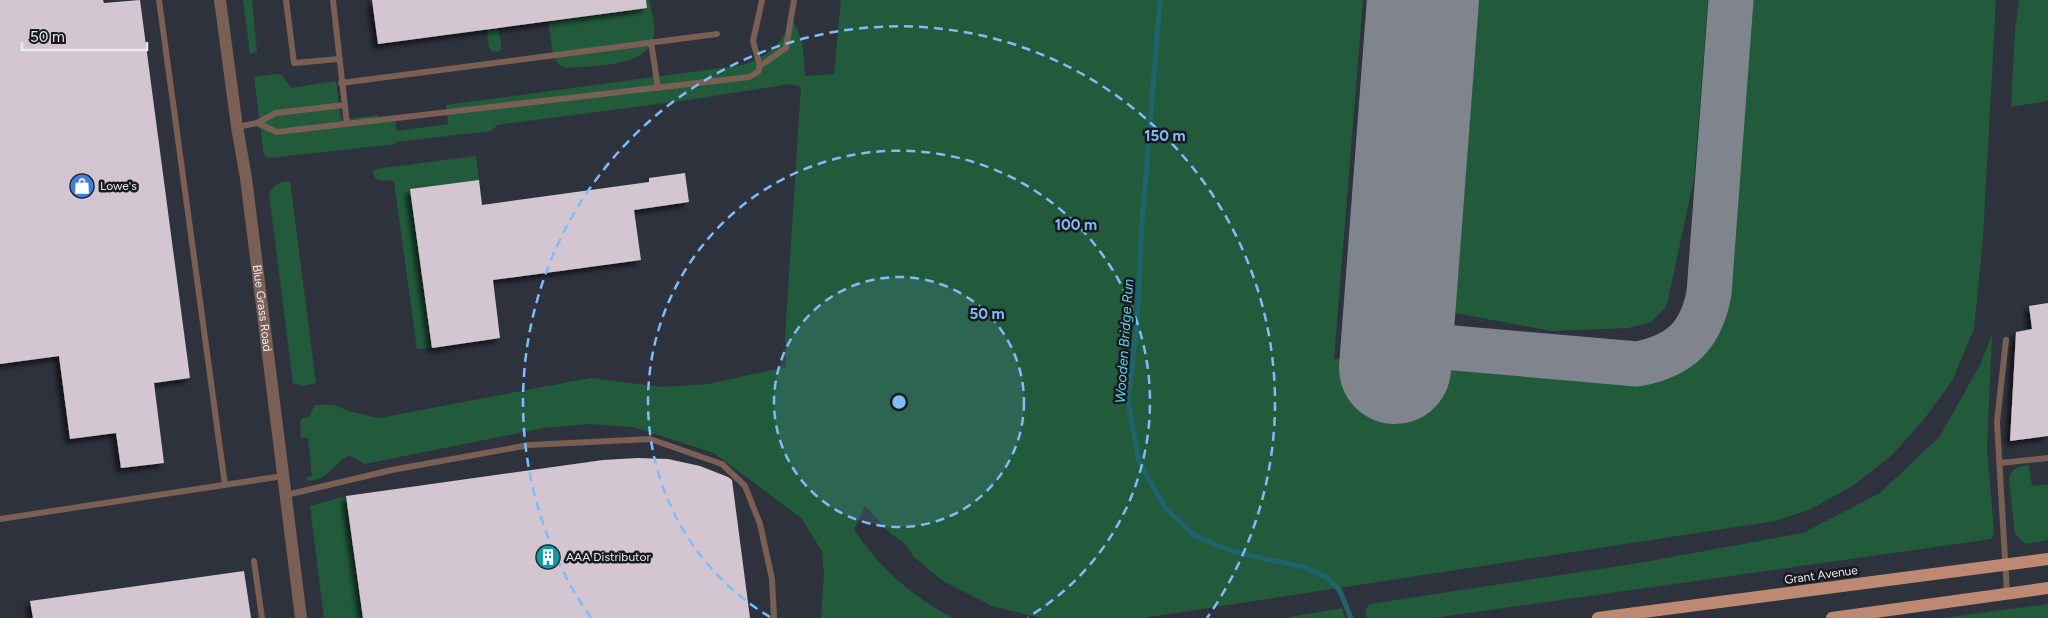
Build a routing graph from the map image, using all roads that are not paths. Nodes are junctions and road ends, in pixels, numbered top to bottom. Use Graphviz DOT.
graph roads {
  1 [pos="158,0"];
  2 [pos="220,0"];
  3 [pos="286,0"];
  4 [pos="333,0"];
  5 [pos="762,0"];
  6 [pos="794,0"];
  7 [pos="717,34"];
  8 [pos="651,42"];
  9 [pos="339,59"];
  10 [pos="760,66"];
  11 [pos="341,83"];
  12 [pos="658,88"];
  13 [pos="344,106"];
  14 [pos="257,123"];
  15 [pos="347,124"];
  16 [pos="236,127"];
  17 [pos="2006,340"];
  18 [pos="2048,458"];
  19 [pos="2000,464"];
  20 [pos="284,476"];
  21 [pos="225,485"];
  22 [pos="286,496"];
  23 [pos="0,519"];
  24 [pos="2048,559"];
  25 [pos="254,561"];
  26 [pos="2004,564"];
  27 [pos="2048,588"];
  28 [pos="2007,593"];
  29 [pos="262,618"];
  30 [pos="302,618"];
  31 [pos="774,618"];
  32 [pos="1598,618"];
  33 [pos="1832,618"];
  1 -- 21 [label="lane"];
  2 -- 16 [label="street, Blue Grass Road"];
  3 -- 9 [label="lane"];
  4 -- 9 [label="lane"];
  5 -- 10 [label="lane"];
  6 -- 10 [label="lane"];
  7 -- 8 [label="lane"];
  8 -- 11 [label="lane"];
  8 -- 12 [label="lane"];
  9 -- 11 [label="lane"];
  10 -- 12 [label="lane"];
  11 -- 13 [label="lane"];
  12 -- 15 [label="lane"];
  13 -- 14 [label="lane"];
  13 -- 15 [label="lane"];
  14 -- 15 [label="lane"];
  14 -- 16 [label="lane"];
  16 -- 20 [label="street, Blue Grass Road"];
  17 -- 19 [label="lane"];
  18 -- 19 [label="lane"];
  19 -- 26 [label="lane"];
  20 -- 21 [label="lane"];
  20 -- 22 [label="street, Blue Grass Road"];
  21 -- 23 [label="lane"];
  22 -- 30 [label="street, Blue Grass Road"];
  22 -- 31 [label="lane"];
  24 -- 26 [label="main road, Grant Avenue"];
  25 -- 29 [label="lane"];
  26 -- 28 [label="lane"];
  26 -- 32 [label="main road, Grant Avenue"];
  27 -- 28 [label="main road"];
  28 -- 33 [label="main road"];
}
